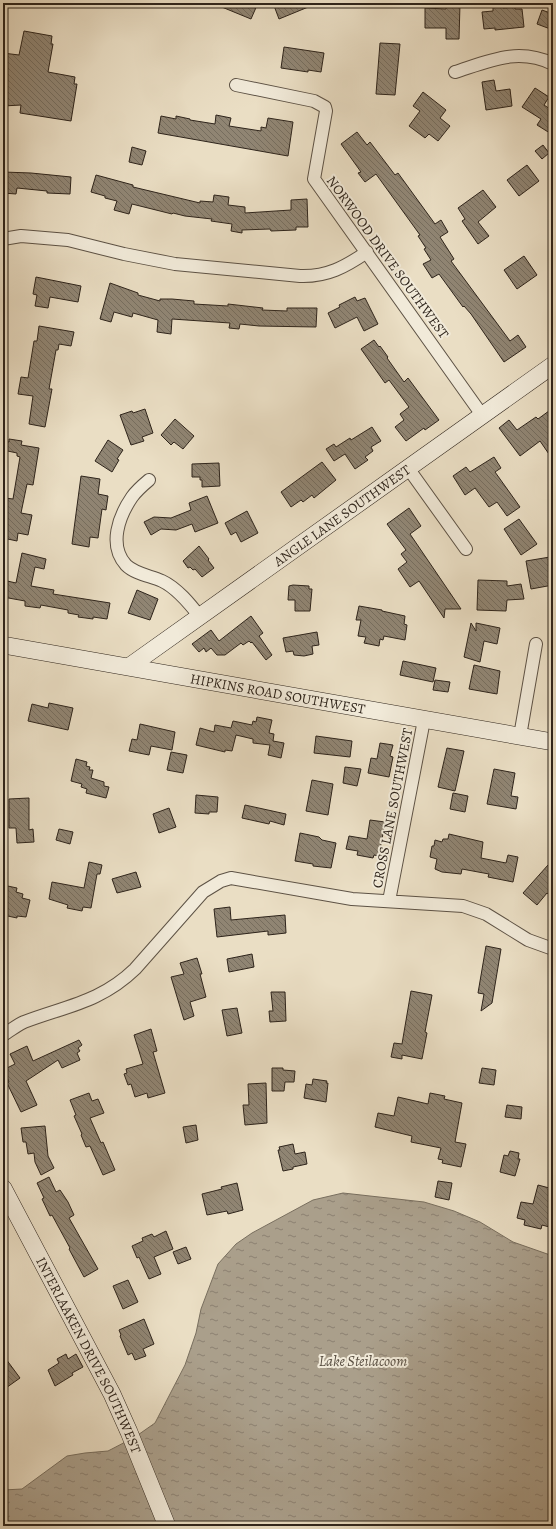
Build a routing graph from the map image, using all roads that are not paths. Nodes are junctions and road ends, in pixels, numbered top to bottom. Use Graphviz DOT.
graph roads {
  1 [pos="553,64"];
  2 [pos="455,72"];
  3 [pos="236,85"];
  4 [pos="3,239"];
  5 [pos="366,252"];
  6 [pos="552,368"];
  7 [pos="482,416"];
  8 [pos="408,468"];
  9 [pos="149,480"];
  10 [pos="466,549"];
  11 [pos="200,617"];
  12 [pos="536,644"];
  13 [pos="3,645"];
  14 [pos="130,666"];
  15 [pos="424,720"];
  16 [pos="520,736"];
  17 [pos="553,742"];
  18 [pos="389,901"];
  19 [pos="553,949"];
  20 [pos="3,1035"];
  21 [pos="3,1188"];
  22 [pos="167,1526"];
  1 -- 2 [label="street"];
  3 -- 5 [label="street, NORWOOD DRIVE SOUTHWEST"];
  4 -- 5 [label="street"];
  5 -- 7 [label="street, NORWOOD DRIVE SOUTHWEST"];
  6 -- 7 [label="street, ANGLE LANE SOUTHWEST"];
  7 -- 8 [label="street, ANGLE LANE SOUTHWEST"];
  8 -- 10 [label="street"];
  8 -- 11 [label="street, ANGLE LANE SOUTHWEST"];
  9 -- 11 [label="street"];
  11 -- 14 [label="street, ANGLE LANE SOUTHWEST"];
  12 -- 16 [label="street"];
  13 -- 14 [label="street, HIPKINS ROAD SOUTHWEST"];
  14 -- 15 [label="street, HIPKINS ROAD SOUTHWEST"];
  15 -- 16 [label="street, HIPKINS ROAD SOUTHWEST"];
  15 -- 18 [label="street, CROSS LANE SOUTHWEST"];
  16 -- 17 [label="street, HIPKINS ROAD SOUTHWEST"];
  18 -- 19 [label="street"];
  18 -- 20 [label="street"];
  21 -- 22 [label="street, INTERLAAKEN DRIVE SOUTHWEST"];
}
